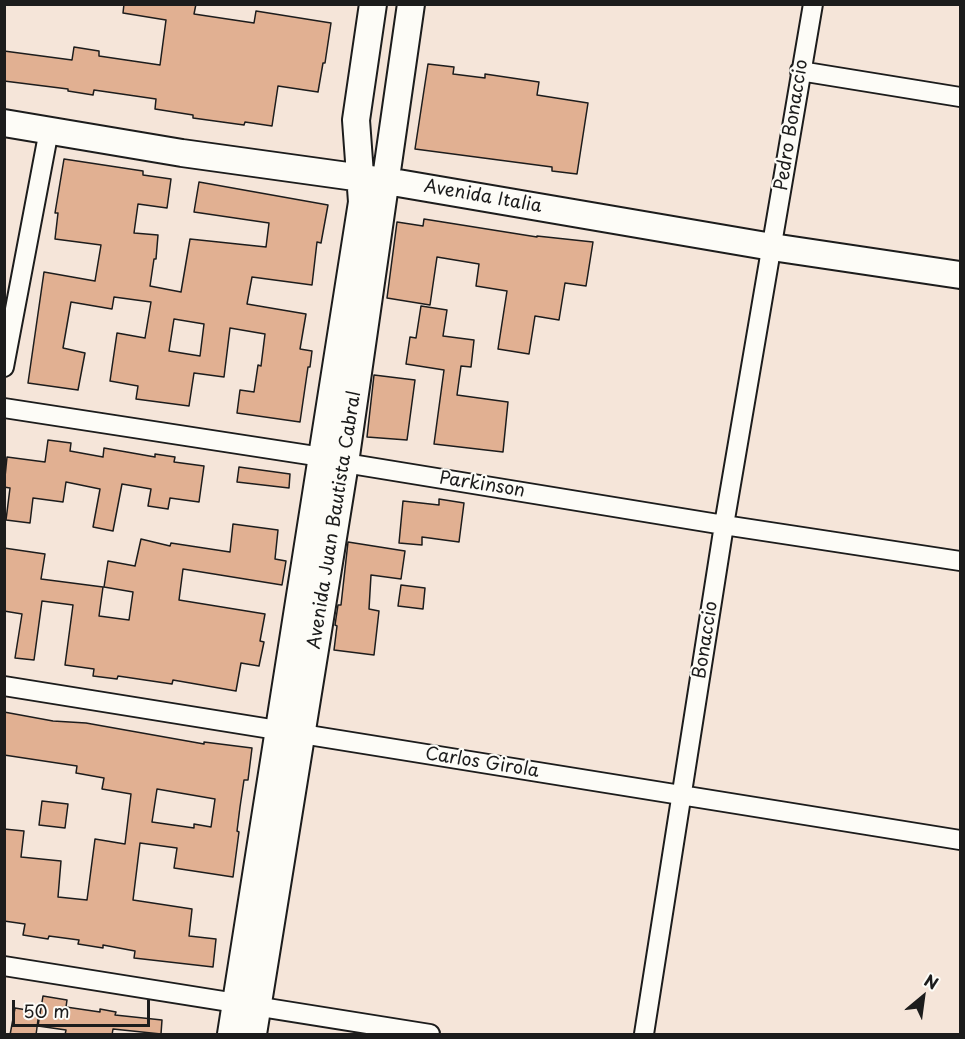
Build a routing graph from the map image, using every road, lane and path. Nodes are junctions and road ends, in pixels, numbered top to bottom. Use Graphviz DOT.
graph roads {
  1 [pos="373,4"];
  2 [pos="411,4"];
  3 [pos="813,4"];
  4 [pos="800,71"];
  5 [pos="960,97"];
  6 [pos="4,123"];
  7 [pos="49,130"];
  8 [pos="359,177"];
  9 [pos="386,181"];
  10 [pos="772,247"];
  11 [pos="960,275"];
  12 [pos="4,367"];
  13 [pos="4,408"];
  14 [pos="334,460"];
  15 [pos="724,525"];
  16 [pos="960,561"];
  17 [pos="4,686"];
  18 [pos="291,732"];
  19 [pos="682,795"];
  20 [pos="960,840"];
  21 [pos="4,966"];
  22 [pos="247,1005"];
  23 [pos="231,1035"];
  24 [pos="253,1035"];
  25 [pos="430,1035"];
  26 [pos="644,1035"];
  1 -- 8 [label="main road, Avenida Juan Bautista Cabral"];
  2 -- 9 [label="main road, Avenida Juan Bautista Cabral"];
  3 -- 4 [label="street, Pedro Bonaccio"];
  4 -- 5 [label="street"];
  4 -- 10 [label="street, Pedro Bonaccio"];
  6 -- 7 [label="main road, Avenida Italia"];
  7 -- 8 [label="main road, Avenida Italia"];
  7 -- 12 [label="street"];
  8 -- 9 [label="main road, Avenida Italia"];
  8 -- 14 [label="main road, Avenida Juan Bautista Cabral"];
  9 -- 10 [label="main road, Avenida Italia"];
  9 -- 14 [label="main road, Avenida Juan Bautista Cabral"];
  10 -- 11 [label="main road, Avenida Italia"];
  10 -- 15 [label="street, Bonaccio"];
  13 -- 14 [label="street, Parkinson"];
  14 -- 15 [label="street, Parkinson"];
  14 -- 18 [label="main road, Avenida Juan Bautista Cabral"];
  15 -- 16 [label="street, Parkinson"];
  15 -- 19 [label="street, Bonaccio"];
  17 -- 18 [label="street, Carlos Girola"];
  18 -- 19 [label="street, Carlos Girola"];
  18 -- 22 [label="main road, Avenida Juan Bautista Cabral"];
  19 -- 20 [label="street, Carlos Girola"];
  19 -- 26 [label="street, Bonaccio"];
  21 -- 22 [label="street"];
  22 -- 23 [label="main road, Avenida Juan Bautista Cabral"];
  22 -- 24 [label="main road, Avenida Juan Bautista Cabral"];
  22 -- 25 [label="street"];
}
